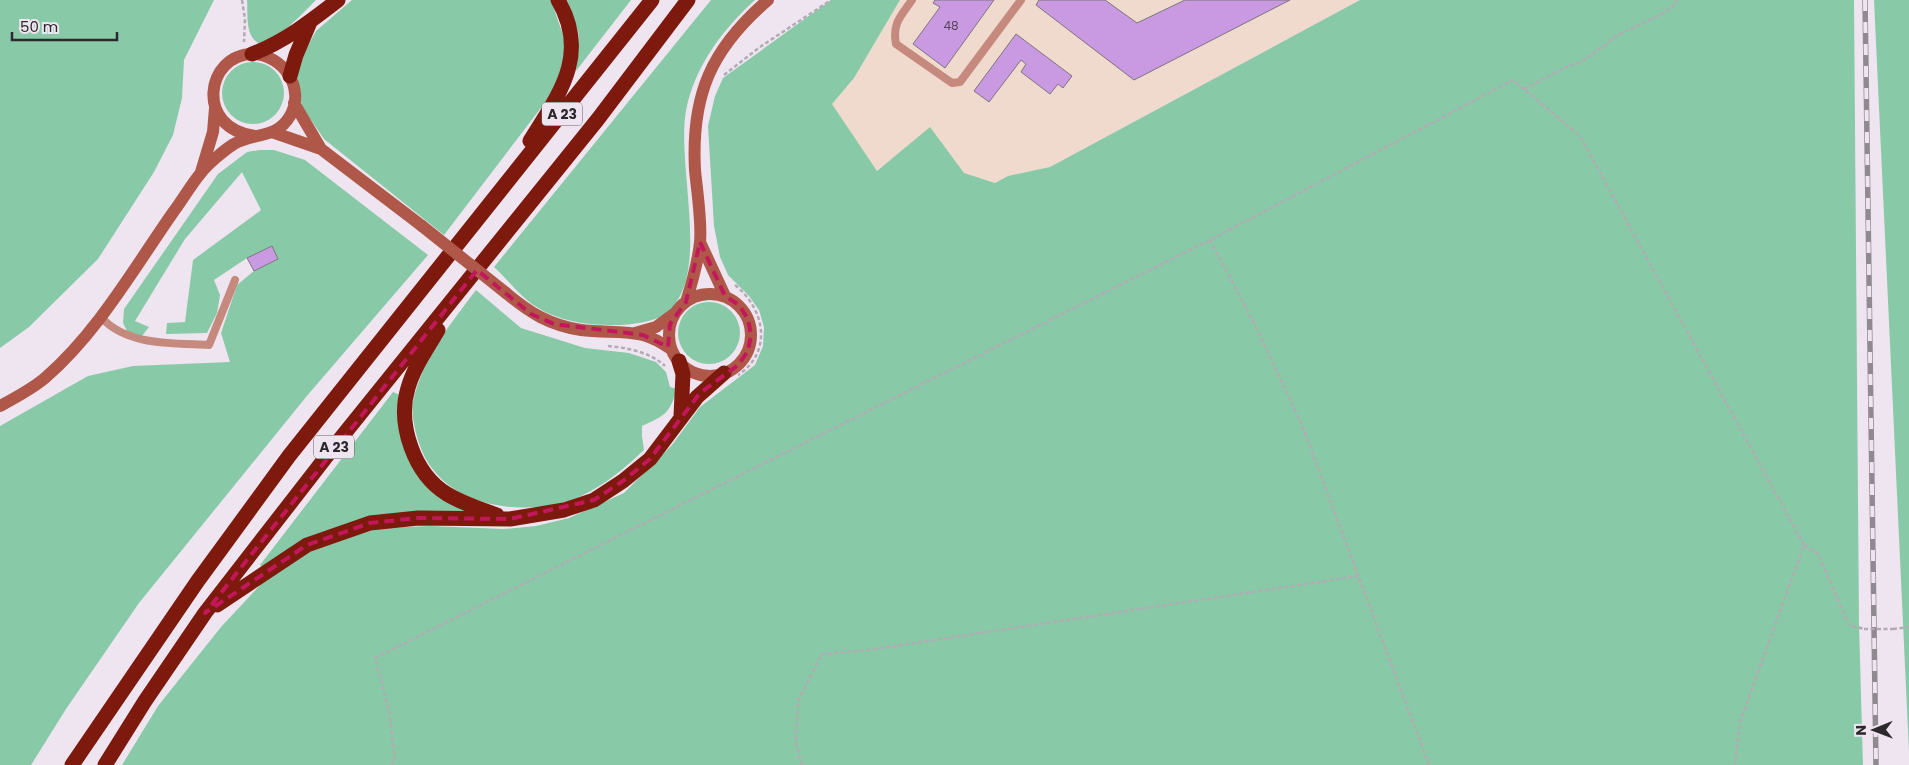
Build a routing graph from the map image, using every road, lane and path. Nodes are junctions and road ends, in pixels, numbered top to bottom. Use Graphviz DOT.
graph roads {
  1 [pos="242,0"];
  2 [pos="338,0"];
  3 [pos="558,0"];
  4 [pos="652,0"];
  5 [pos="688,0"];
  6 [pos="768,0"];
  7 [pos="912,0"];
  8 [pos="1021,0"];
  9 [pos="1677,0"];
  10 [pos="310,22"];
  11 [pos="248,55"];
  12 [pos="290,76"];
  13 [pos="1524,89"];
  14 [pos="294,103"];
  15 [pos="215,108"];
  16 [pos="272,132"];
  17 [pos="255,136"];
  18 [pos="321,149"];
  19 [pos="201,172"];
  20 [pos="491,204"];
  21 [pos="1210,240"];
  22 [pos="700,242"];
  23 [pos="235,280"];
  24 [pos="466,283"];
  25 [pos="725,296"];
  26 [pos="686,302"];
  27 [pos="675,313"];
  28 [pos="101,317"];
  29 [pos="633,333"];
  30 [pos="675,355"];
  31 [pos="724,374"];
  32 [pos="0,406"];
  33 [pos="681,416"];
  34 [pos="510,519"];
  35 [pos="1804,545"];
  36 [pos="1358,576"];
  37 [pos="205,613"];
  38 [pos="1909,627"];
  39 [pos="72,765"];
  40 [pos="105,765"];
  41 [pos="391,765"];
  42 [pos="802,765"];
  43 [pos="1429,765"];
  44 [pos="1735,765"];
  1 -- 11 [label="path"];
  2 -- 10 [label="highway"];
  3 -- 20 [label="highway"];
  4 -- 20 [label="highway, A 23"];
  5 -- 24 [label="highway, A 23"];
  6 -- 22 [label="main road"];
  7 -- 8 [label="lane"];
  9 -- 13 [label="path"];
  10 -- 11 [label="highway"];
  10 -- 12 [label="highway"];
  11 -- 12 [label="main road"];
  11 -- 15 [label="main road"];
  12 -- 14 [label="main road"];
  13 -- 21 [label="path"];
  13 -- 35 [label="path"];
  14 -- 16 [label="main road"];
  14 -- 18 [label="main road"];
  15 -- 17 [label="main road"];
  15 -- 19 [label="main road"];
  16 -- 17 [label="main road"];
  16 -- 18 [label="main road"];
  17 -- 19 [label="main road"];
  18 -- 29 [label="main road, bridge"];
  19 -- 28 [label="main road"];
  20 -- 39 [label="highway, A 23"];
  21 -- 36 [label="path"];
  21 -- 41 [label="path"];
  22 -- 25 [label="main road"];
  22 -- 26 [label="main road"];
  23 -- 28 [label="lane"];
  24 -- 34 [label="highway"];
  24 -- 37 [label="highway, A 23"];
  25 -- 26 [label="main road"];
  25 -- 31 [label="main road"];
  26 -- 27 [label="main road"];
  27 -- 29 [label="main road"];
  27 -- 30 [label="main road"];
  28 -- 32 [label="main road"];
  29 -- 30 [label="main road"];
  30 -- 31 [label="main road"];
  30 -- 33 [label="highway"];
  31 -- 33 [label="highway"];
  33 -- 34 [label="highway"];
  34 -- 37 [label="highway"];
  35 -- 38 [label="path, bridge"];
  35 -- 44 [label="path"];
  36 -- 42 [label="path"];
  36 -- 43 [label="path"];
  37 -- 40 [label="highway, A 23"];
}
